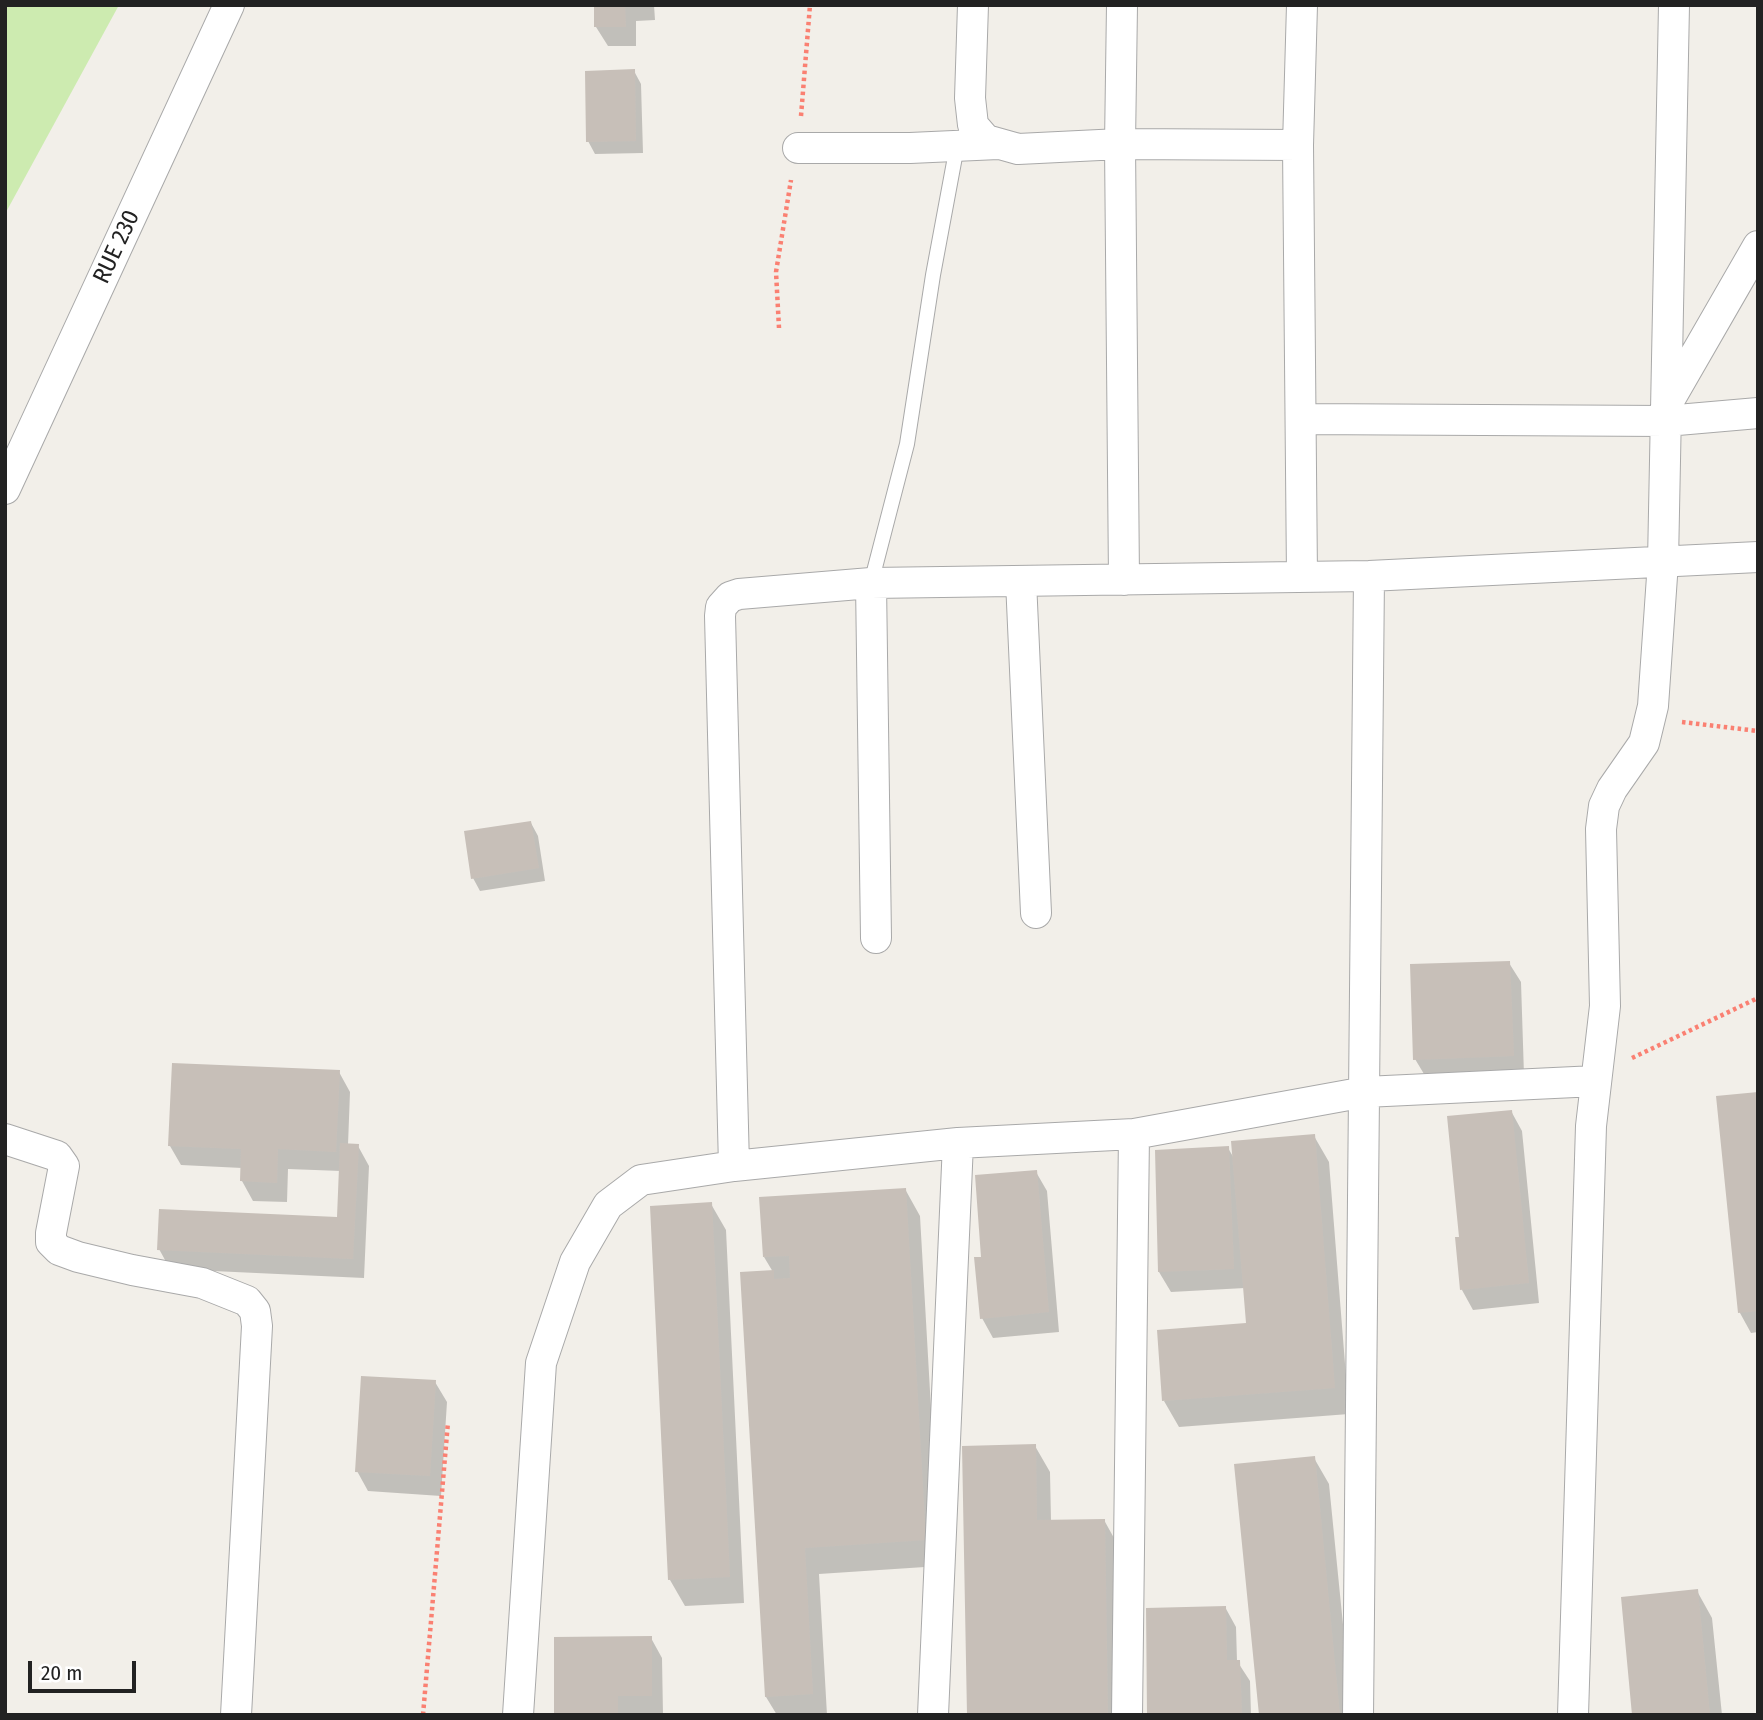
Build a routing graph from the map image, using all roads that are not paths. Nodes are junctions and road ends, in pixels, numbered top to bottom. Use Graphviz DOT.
graph roads {
  1 [pos="229,5"];
  2 [pos="973,5"];
  3 [pos="1122,5"];
  4 [pos="1301,5"];
  5 [pos="1674,5"];
  6 [pos="998,144"];
  7 [pos="1120,145"];
  8 [pos="1298,145"];
  9 [pos="957,146"];
  10 [pos="798,148"];
  11 [pos="1758,246"];
  12 [pos="1666,413"];
  13 [pos="1758,413"];
  14 [pos="1301,419"];
  15 [pos="5,489"];
  16 [pos="1758,557"];
  17 [pos="1663,562"];
  18 [pos="1369,576"];
  19 [pos="1303,577"];
  20 [pos="1124,580"];
  21 [pos="1021,581"];
  22 [pos="871,583"];
  23 [pos="1036,913"];
  24 [pos="876,938"];
  25 [pos="1596,1081"];
  26 [pos="1365,1092"];
  27 [pos="1134,1134"];
  28 [pos="5,1139"];
  29 [pos="958,1143"];
  30 [pos="734,1166"];
  31 [pos="236,1715"];
  32 [pos="517,1715"];
  33 [pos="933,1715"];
  34 [pos="1127,1715"];
  35 [pos="1358,1715"];
  36 [pos="1573,1715"];
  1 -- 15 [label="street, RUE 230"];
  2 -- 6 [label="street"];
  3 -- 7 [label="street"];
  4 -- 8 [label="street"];
  5 -- 12 [label="street"];
  6 -- 7 [label="street"];
  6 -- 9 [label="street"];
  7 -- 8 [label="street"];
  7 -- 20 [label="street"];
  8 -- 14 [label="street"];
  9 -- 10 [label="street"];
  9 -- 22 [label="lane"];
  11 -- 12 [label="street"];
  12 -- 13 [label="street"];
  12 -- 14 [label="street"];
  12 -- 17 [label="street"];
  14 -- 19 [label="street"];
  16 -- 17 [label="street"];
  17 -- 18 [label="street"];
  17 -- 25 [label="street"];
  18 -- 19 [label="street"];
  18 -- 26 [label="street"];
  19 -- 20 [label="street"];
  20 -- 21 [label="street"];
  21 -- 22 [label="street"];
  21 -- 23 [label="street"];
  22 -- 24 [label="street"];
  22 -- 30 [label="street"];
  25 -- 26 [label="street"];
  25 -- 36 [label="street"];
  26 -- 27 [label="street"];
  26 -- 35 [label="street"];
  27 -- 29 [label="street"];
  27 -- 34 [label="street"];
  28 -- 31 [label="street"];
  29 -- 30 [label="street"];
  29 -- 33 [label="street"];
  30 -- 32 [label="street"];
}
